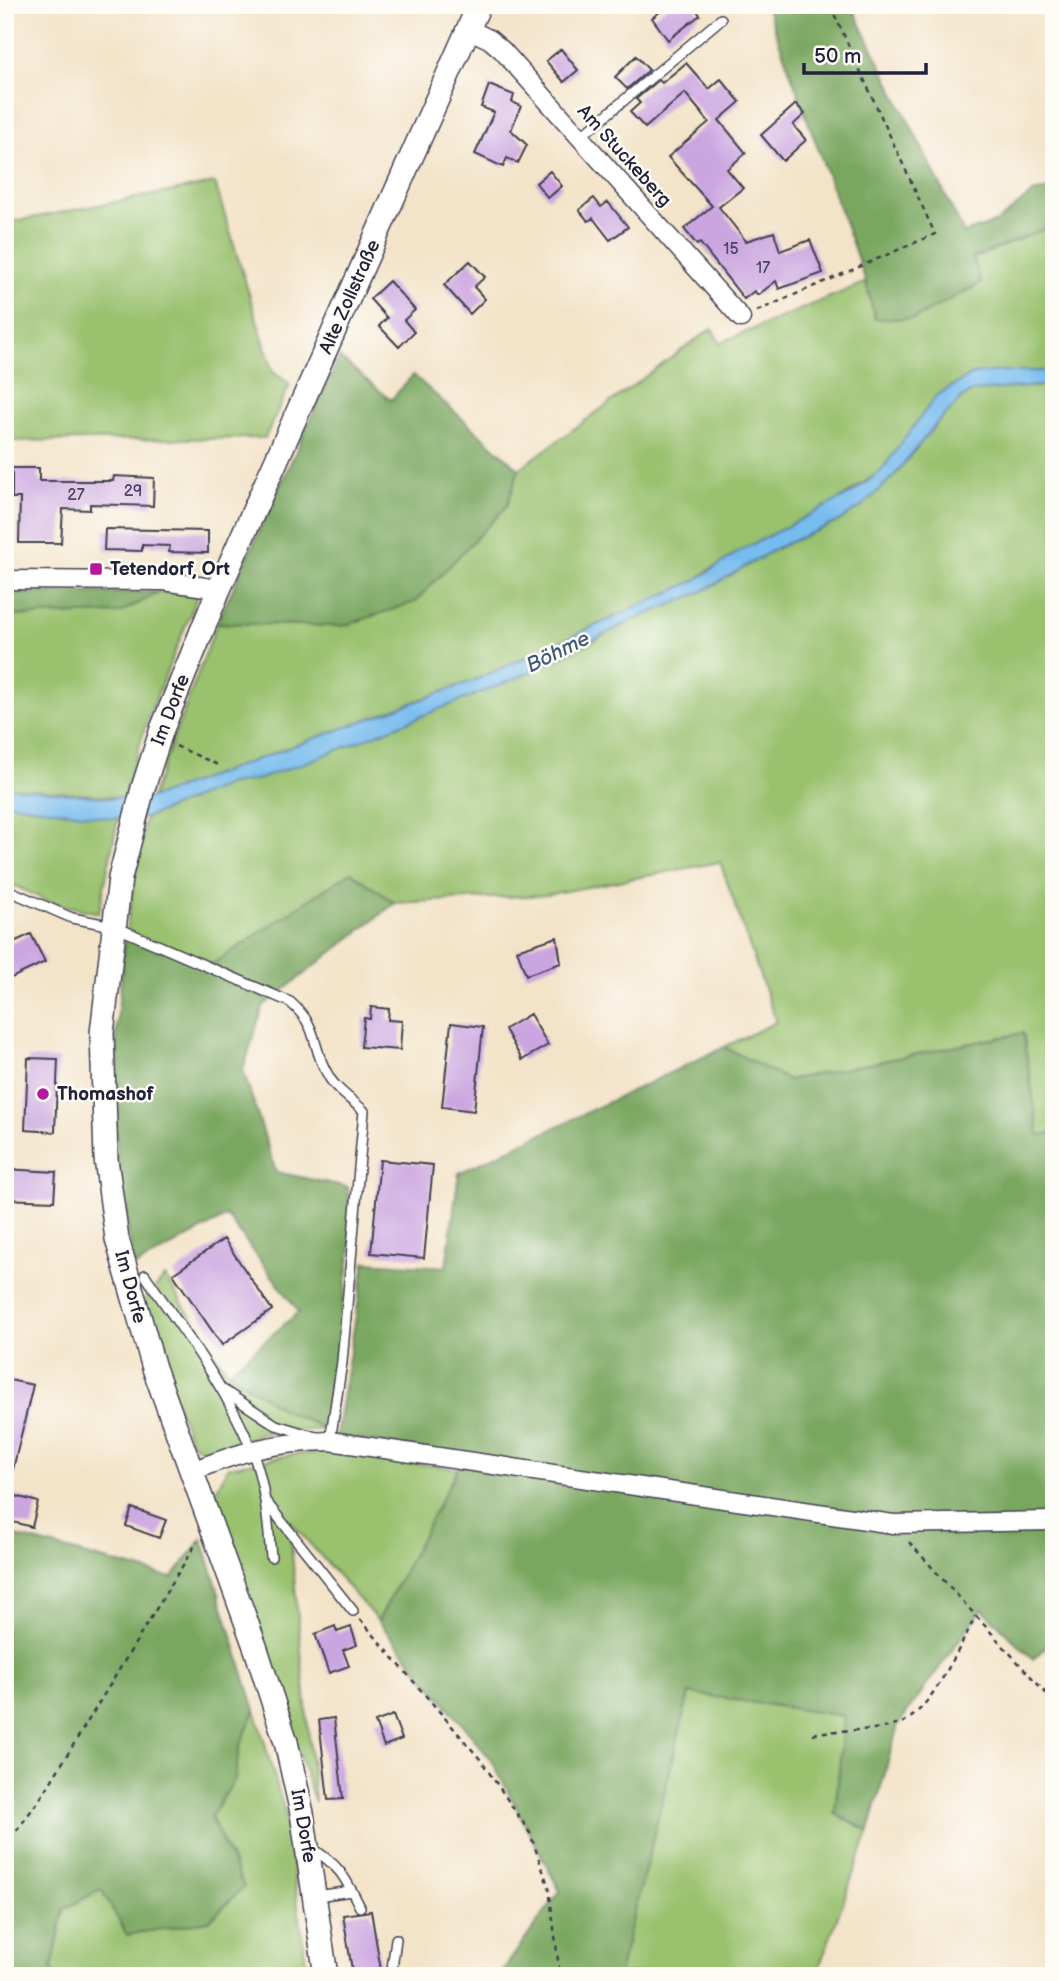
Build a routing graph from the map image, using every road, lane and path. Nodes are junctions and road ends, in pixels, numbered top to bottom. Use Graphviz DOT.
graph roads {
  1 [pos="479,5"];
  2 [pos="830,5"];
  3 [pos="721,19"];
  4 [pos="470,30"];
  5 [pos="579,138"];
  6 [pos="741,318"];
  7 [pos="5,580"];
  8 [pos="219,589"];
  9 [pos="158,741"];
  10 [pos="218,765"];
  11 [pos="5,889"];
  12 [pos="113,926"];
  13 [pos="145,1275"];
  14 [pos="223,1390"];
  15 [pos="330,1441"];
  16 [pos="251,1449"];
  17 [pos="190,1472"];
  18 [pos="266,1502"];
  19 [pos="1054,1521"];
  20 [pos="893,1524"];
  21 [pos="202,1534"];
  22 [pos="271,1557"];
  23 [pos="353,1611"];
  24 [pos="976,1616"];
  25 [pos="1054,1702"];
  26 [pos="813,1734"];
  27 [pos="5,1847"];
  28 [pos="307,1847"];
  29 [pos="352,1891"];
  30 [pos="315,1897"];
  31 [pos="360,1907"];
  32 [pos="396,1939"];
  33 [pos="326,1976"];
  34 [pos="391,1976"];
  35 [pos="560,1976"];
  1 -- 4 [label="street, Alte Zollstraße"];
  2 -- 6 [label="path"];
  3 -- 5 [label="lane"];
  4 -- 5 [label="street, Am Stuckeberg"];
  4 -- 8 [label="street, Alte Zollstraße"];
  5 -- 6 [label="street, Am Stuckeberg"];
  7 -- 8 [label="street"];
  8 -- 9 [label="street, Im Dorfe"];
  9 -- 10 [label="path"];
  9 -- 12 [label="street, Im Dorfe"];
  11 -- 12 [label="lane"];
  12 -- 15 [label="lane"];
  12 -- 17 [label="street, Im Dorfe"];
  13 -- 14 [label="lane"];
  14 -- 15 [label="lane"];
  14 -- 16 [label="lane"];
  15 -- 16 [label="street"];
  15 -- 20 [label="street"];
  16 -- 17 [label="street"];
  16 -- 18 [label="lane"];
  17 -- 28 [label="street, Im Dorfe"];
  18 -- 22 [label="lane"];
  18 -- 23 [label="lane"];
  19 -- 20 [label="street"];
  20 -- 24 [label="path"];
  21 -- 27 [label="path"];
  23 -- 35 [label="path"];
  24 -- 25 [label="path"];
  24 -- 26 [label="path"];
  28 -- 29 [label="lane"];
  28 -- 30 [label="street, Im Dorfe"];
  29 -- 30 [label="lane"];
  29 -- 31 [label="lane"];
  30 -- 33 [label="street, Im Dorfe"];
  32 -- 34 [label="lane"];
}
